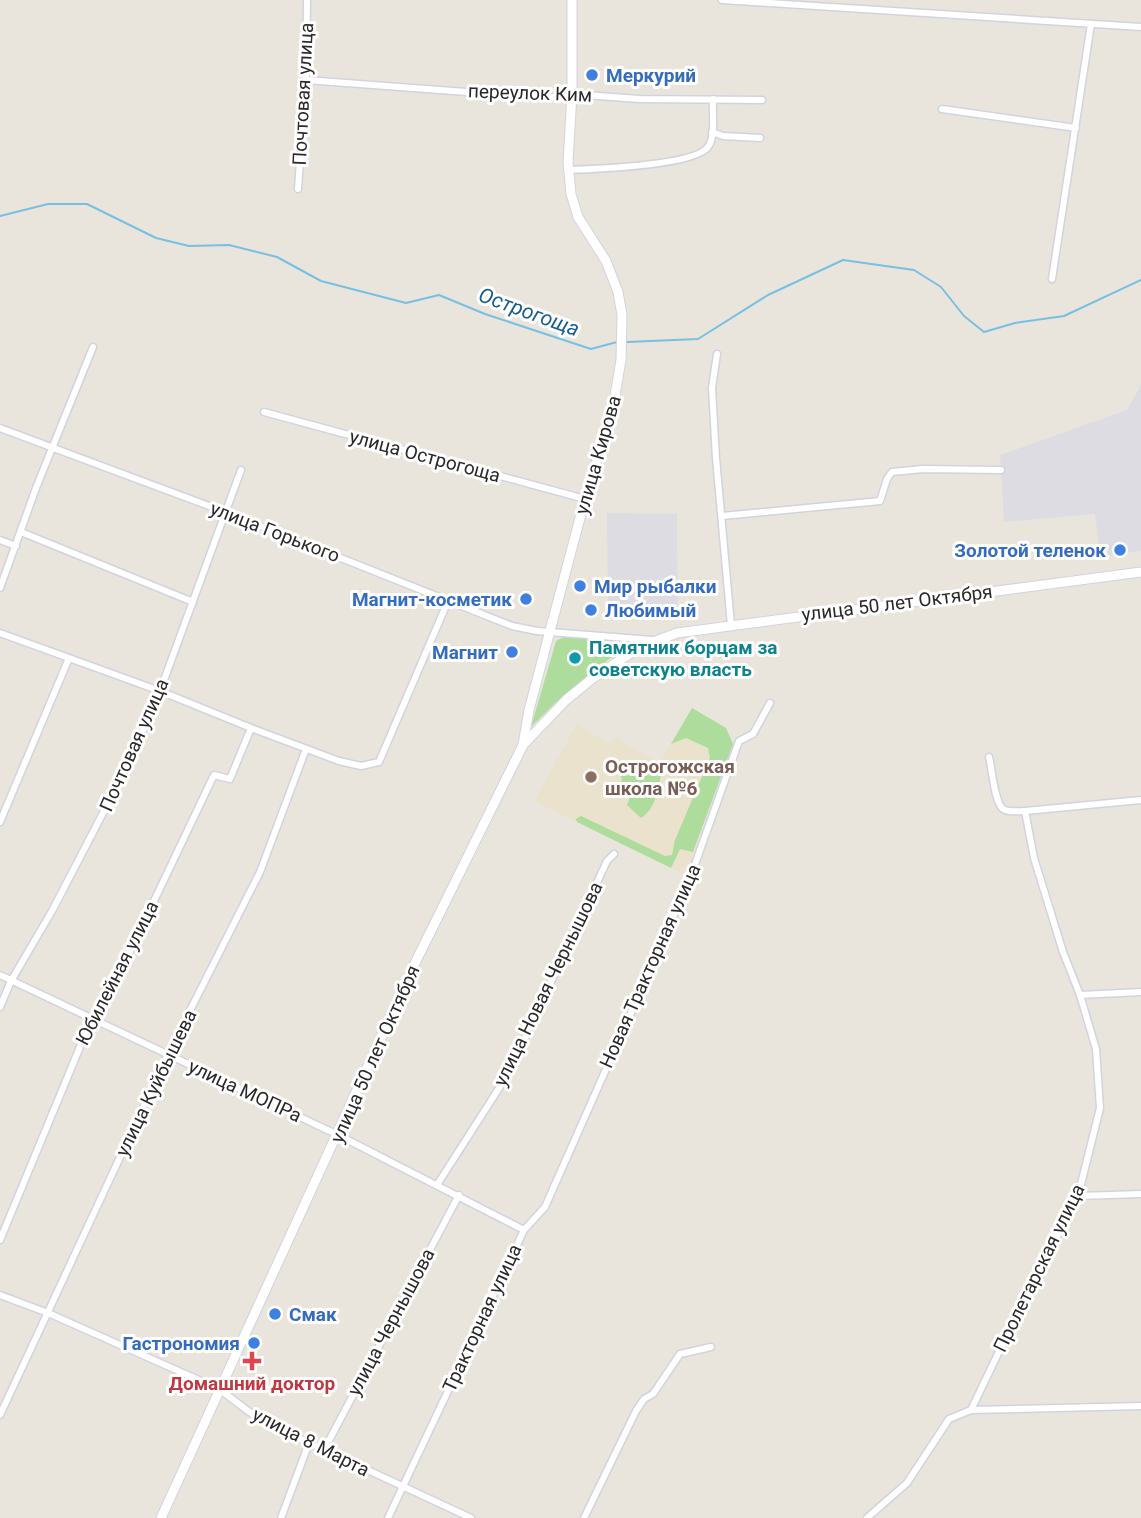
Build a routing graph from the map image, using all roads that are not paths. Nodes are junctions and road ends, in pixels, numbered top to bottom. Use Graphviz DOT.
graph roads {
  1 [pos="307,0"];
  2 [pos="572,0"];
  3 [pos="722,0"];
  4 [pos="849,0"];
  5 [pos="844,8"];
  6 [pos="1091,24"];
  7 [pos="1141,27"];
  8 [pos="306,80"];
  9 [pos="572,94"];
  10 [pos="713,99"];
  11 [pos="761,100"];
  12 [pos="942,109"];
  13 [pos="1076,128"];
  14 [pos="712,132"];
  15 [pos="760,138"];
  16 [pos="569,170"];
  17 [pos="298,189"];
  18 [pos="1052,279"];
  19 [pos="93,347"];
  20 [pos="717,354"];
  21 [pos="264,412"];
  22 [pos="0,428"];
  23 [pos="54,448"];
  24 [pos="241,470"];
  25 [pos="1001,470"];
  26 [pos="585,499"];
  27 [pos="225,512"];
  28 [pos="722,516"];
  29 [pos="21,532"];
  30 [pos="0,540"];
  31 [pos="16,546"];
  32 [pos="1141,572"];
  33 [pos="0,588"];
  34 [pos="193,601"];
  35 [pos="448,601"];
  36 [pos="731,625"];
  37 [pos="550,631"];
  38 [pos="0,633"];
  39 [pos="654,640"];
  40 [pos="68,658"];
  41 [pos="160,691"];
  42 [pos="770,703"];
  43 [pos="251,728"];
  44 [pos="523,746"];
  45 [pos="306,749"];
  46 [pos="989,757"];
  47 [pos="1141,800"];
  48 [pos="1025,811"];
  49 [pos="0,822"];
  50 [pos="614,854"];
  51 [pos="0,975"];
  52 [pos="11,981"];
  53 [pos="1141,992"];
  54 [pos="1080,995"];
  55 [pos="0,1007"];
  56 [pos="94,1020"];
  57 [pos="168,1054"];
  58 [pos="338,1135"];
  59 [pos="436,1185"];
  60 [pos="1141,1194"];
  61 [pos="459,1195"];
  62 [pos="1078,1196"];
  63 [pos="524,1230"];
  64 [pos="0,1240"];
  65 [pos="0,1294"];
  66 [pos="48,1312"];
  67 [pos="711,1347"];
  68 [pos="219,1389"];
  69 [pos="1141,1406"];
  70 [pos="971,1410"];
  71 [pos="0,1415"];
  72 [pos="309,1443"];
  73 [pos="324,1450"];
  74 [pos="403,1486"];
  75 [pos="160,1518"];
  76 [pos="281,1518"];
  77 [pos="388,1518"];
  78 [pos="471,1518"];
  79 [pos="584,1518"];
  80 [pos="867,1518"];
  1 -- 8 [label="street, Почтовая улица"];
  2 -- 9 [label="main road, улица Кирова"];
  3 -- 5 [label="street"];
  4 -- 5 [label="street"];
  5 -- 6 [label="street"];
  6 -- 7 [label="street"];
  6 -- 13 [label="street"];
  8 -- 9 [label="street, переулок Ким"];
  8 -- 17 [label="street, Почтовая улица"];
  9 -- 10 [label="street, переулок Ким"];
  9 -- 16 [label="main road, улица Кирова"];
  10 -- 11 [label="street, переулок Ким"];
  10 -- 14 [label="street"];
  12 -- 13 [label="street"];
  13 -- 18 [label="street"];
  14 -- 15 [label="street"];
  14 -- 16 [label="street"];
  16 -- 26 [label="main road, улица Кирова"];
  19 -- 23 [label="street"];
  20 -- 28 [label="street"];
  21 -- 26 [label="street, улица Острогоща"];
  22 -- 23 [label="street, улица Горького"];
  23 -- 27 [label="street, улица Горького"];
  23 -- 29 [label="street"];
  24 -- 27 [label="street, Почтовая улица"];
  25 -- 28 [label="street"];
  26 -- 37 [label="main road, улица Кирова"];
  27 -- 34 [label="street, Почтовая улица"];
  27 -- 35 [label="street, улица Горького"];
  28 -- 36 [label="street"];
  29 -- 31 [label="street"];
  29 -- 34 [label="street"];
  30 -- 31 [label="street"];
  31 -- 33 [label="street"];
  32 -- 36 [label="main road, улица 50 лет Октября"];
  34 -- 41 [label="street, Почтовая улица"];
  35 -- 37 [label="street, улица Горького"];
  35 -- 45 [label="street"];
  36 -- 39 [label="main road, улица 50 лет Октября"];
  37 -- 39 [label="street, улица 50 лет Октября"];
  37 -- 44 [label="main road, улица Кирова"];
  38 -- 40 [label="street"];
  39 -- 44 [label="main road, улица 50 лет Октября"];
  40 -- 41 [label="street"];
  40 -- 49 [label="street"];
  41 -- 43 [label="street"];
  41 -- 52 [label="street, Почтовая улица"];
  42 -- 63 [label="street, Новая Тракторная улица"];
  43 -- 45 [label="street"];
  43 -- 56 [label="street, Юбилейная улица"];
  44 -- 58 [label="main road, улица 50 лет Октября"];
  45 -- 57 [label="street, улица Куйбышева"];
  46 -- 48 [label="street"];
  47 -- 48 [label="street"];
  48 -- 54 [label="street, Пролетарская улица"];
  50 -- 59 [label="street, улица Новая Чернышова"];
  51 -- 52 [label="street, улица МОПРа"];
  52 -- 55 [label="street, Почтовая улица"];
  52 -- 56 [label="street, улица МОПРа"];
  53 -- 54 [label="street"];
  54 -- 62 [label="street, Пролетарская улица"];
  56 -- 57 [label="street, улица МОПРа"];
  56 -- 64 [label="street, Юбилейная улица"];
  57 -- 58 [label="street, улица МОПРа"];
  57 -- 66 [label="street, улица Куйбышева"];
  58 -- 59 [label="street, Тракторная улица"];
  58 -- 68 [label="main road, улица 50 лет Октября"];
  59 -- 61 [label="street, Тракторная улица"];
  60 -- 62 [label="street"];
  61 -- 63 [label="street, Тракторная улица"];
  61 -- 73 [label="street, улица Чернышова"];
  62 -- 70 [label="street, Пролетарская улица"];
  63 -- 74 [label="street, Тракторная улица"];
  65 -- 66 [label="street, улица 8 Марта"];
  66 -- 68 [label="street, улица 8 Марта"];
  66 -- 71 [label="street, улица Куйбышева"];
  67 -- 79 [label="street"];
  68 -- 72 [label="street, улица 8 Марта"];
  68 -- 75 [label="main road, улица 50 лет Октября"];
  69 -- 70 [label="street"];
  70 -- 80 [label="street"];
  72 -- 73 [label="street, улица 8 Марта"];
  72 -- 76 [label="street"];
  73 -- 74 [label="street, улица 8 Марта"];
  74 -- 77 [label="street, Тракторная улица"];
  74 -- 78 [label="street, улица 8 Марта"];
}
